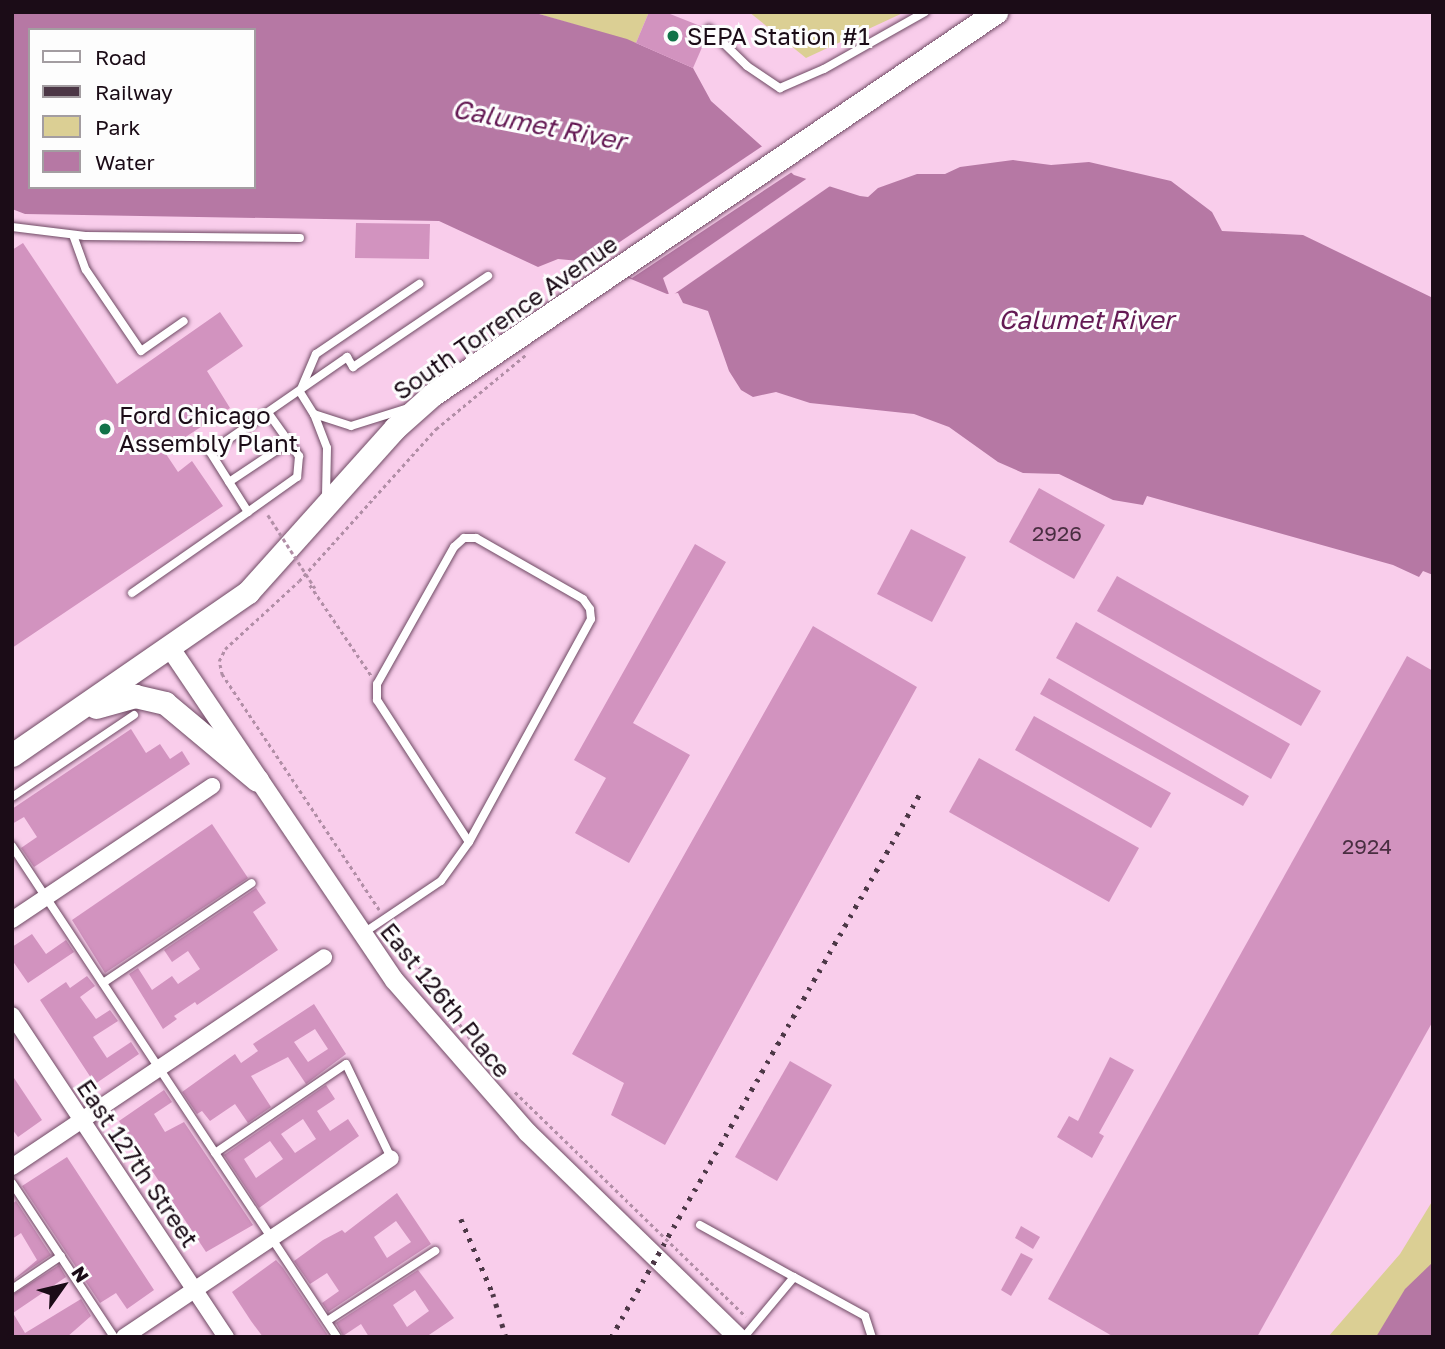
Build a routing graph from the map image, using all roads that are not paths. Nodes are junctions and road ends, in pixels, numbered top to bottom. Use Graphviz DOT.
graph roads {
  1 [pos="925,12"];
  2 [pos="996,12"];
  3 [pos="709,29"];
  4 [pos="12,227"];
  5 [pos="74,235"];
  6 [pos="299,239"];
  7 [pos="488,276"];
  8 [pos="419,284"];
  9 [pos="184,321"];
  10 [pos="300,392"];
  11 [pos="421,404"];
  12 [pos="270,414"];
  13 [pos="314,414"];
  14 [pos="289,442"];
  15 [pos="229,482"];
  16 [pos="324,509"];
  17 [pos="248,512"];
  18 [pos="132,593"];
  19 [pos="170,648"];
  20 [pos="73,714"];
  21 [pos="134,715"];
  22 [pos="12,755"];
  23 [pos="257,780"];
  24 [pos="212,786"];
  25 [pos="12,797"];
  26 [pos="469,842"];
  27 [pos="12,846"];
  28 [pos="252,883"];
  29 [pos="46,897"];
  30 [pos="12,920"];
  31 [pos="360,935"];
  32 [pos="324,957"];
  33 [pos="103,983"];
  34 [pos="12,1015"];
  35 [pos="159,1068"];
  36 [pos="82,1120"];
  37 [pos="215,1153"];
  38 [pos="391,1158"];
  39 [pos="12,1167"];
  40 [pos="12,1183"];
  41 [pos="700,1225"];
  42 [pos="272,1238"];
  43 [pos="435,1251"];
  44 [pos="61,1256"];
  45 [pos="794,1277"];
  46 [pos="12,1289"];
  47 [pos="194,1289"];
  48 [pos="327,1321"];
  49 [pos="746,1331"];
  50 [pos="114,1337"];
  51 [pos="124,1337"];
  52 [pos="226,1337"];
  53 [pos="337,1337"];
  54 [pos="744,1337"];
  55 [pos="872,1337"];
  1 -- 3 [label="lane"];
  2 -- 11 [label="main road, South Torrence Avenue"];
  4 -- 5 [label="lane"];
  5 -- 6 [label="lane"];
  5 -- 9 [label="lane"];
  7 -- 10 [label="lane"];
  8 -- 10 [label="lane"];
  10 -- 12 [label="lane"];
  10 -- 13 [label="lane"];
  11 -- 13 [label="lane"];
  11 -- 16 [label="main road, South Torrence Avenue"];
  12 -- 14 [label="lane"];
  12 -- 15 [label="lane"];
  13 -- 16 [label="lane"];
  14 -- 15 [label="lane"];
  14 -- 17 [label="lane"];
  15 -- 17 [label="lane"];
  16 -- 19 [label="main road, South Torrence Avenue"];
  17 -- 18 [label="lane"];
  19 -- 20 [label="main road, South Torrence Avenue"];
  19 -- 23 [label="street, East 126th Place"];
  20 -- 22 [label="main road, South Torrence Avenue"];
  20 -- 23 [label="main road"];
  21 -- 25 [label="lane"];
  23 -- 31 [label="street, East 126th Place"];
  24 -- 29 [label="street"];
  26 -- 26 [label="lane"];
  26 -- 31 [label="lane"];
  27 -- 29 [label="lane"];
  28 -- 33 [label="lane"];
  29 -- 30 [label="street"];
  29 -- 33 [label="lane"];
  31 -- 49 [label="street, East 126th Place"];
  32 -- 35 [label="street"];
  33 -- 35 [label="lane"];
  34 -- 36 [label="street, East 127th Street"];
  35 -- 36 [label="street"];
  35 -- 37 [label="lane"];
  36 -- 39 [label="street"];
  36 -- 47 [label="street, East 127th Street"];
  37 -- 38 [label="lane"];
  37 -- 42 [label="lane"];
  38 -- 42 [label="street"];
  40 -- 44 [label="lane"];
  41 -- 45 [label="lane"];
  42 -- 47 [label="street"];
  42 -- 48 [label="lane"];
  43 -- 48 [label="lane"];
  44 -- 46 [label="lane"];
  44 -- 50 [label="lane"];
  45 -- 49 [label="lane"];
  45 -- 55 [label="lane"];
  47 -- 51 [label="street"];
  47 -- 52 [label="street, East 127th Street"];
  48 -- 53 [label="lane"];
  49 -- 54 [label="lane"];
}
